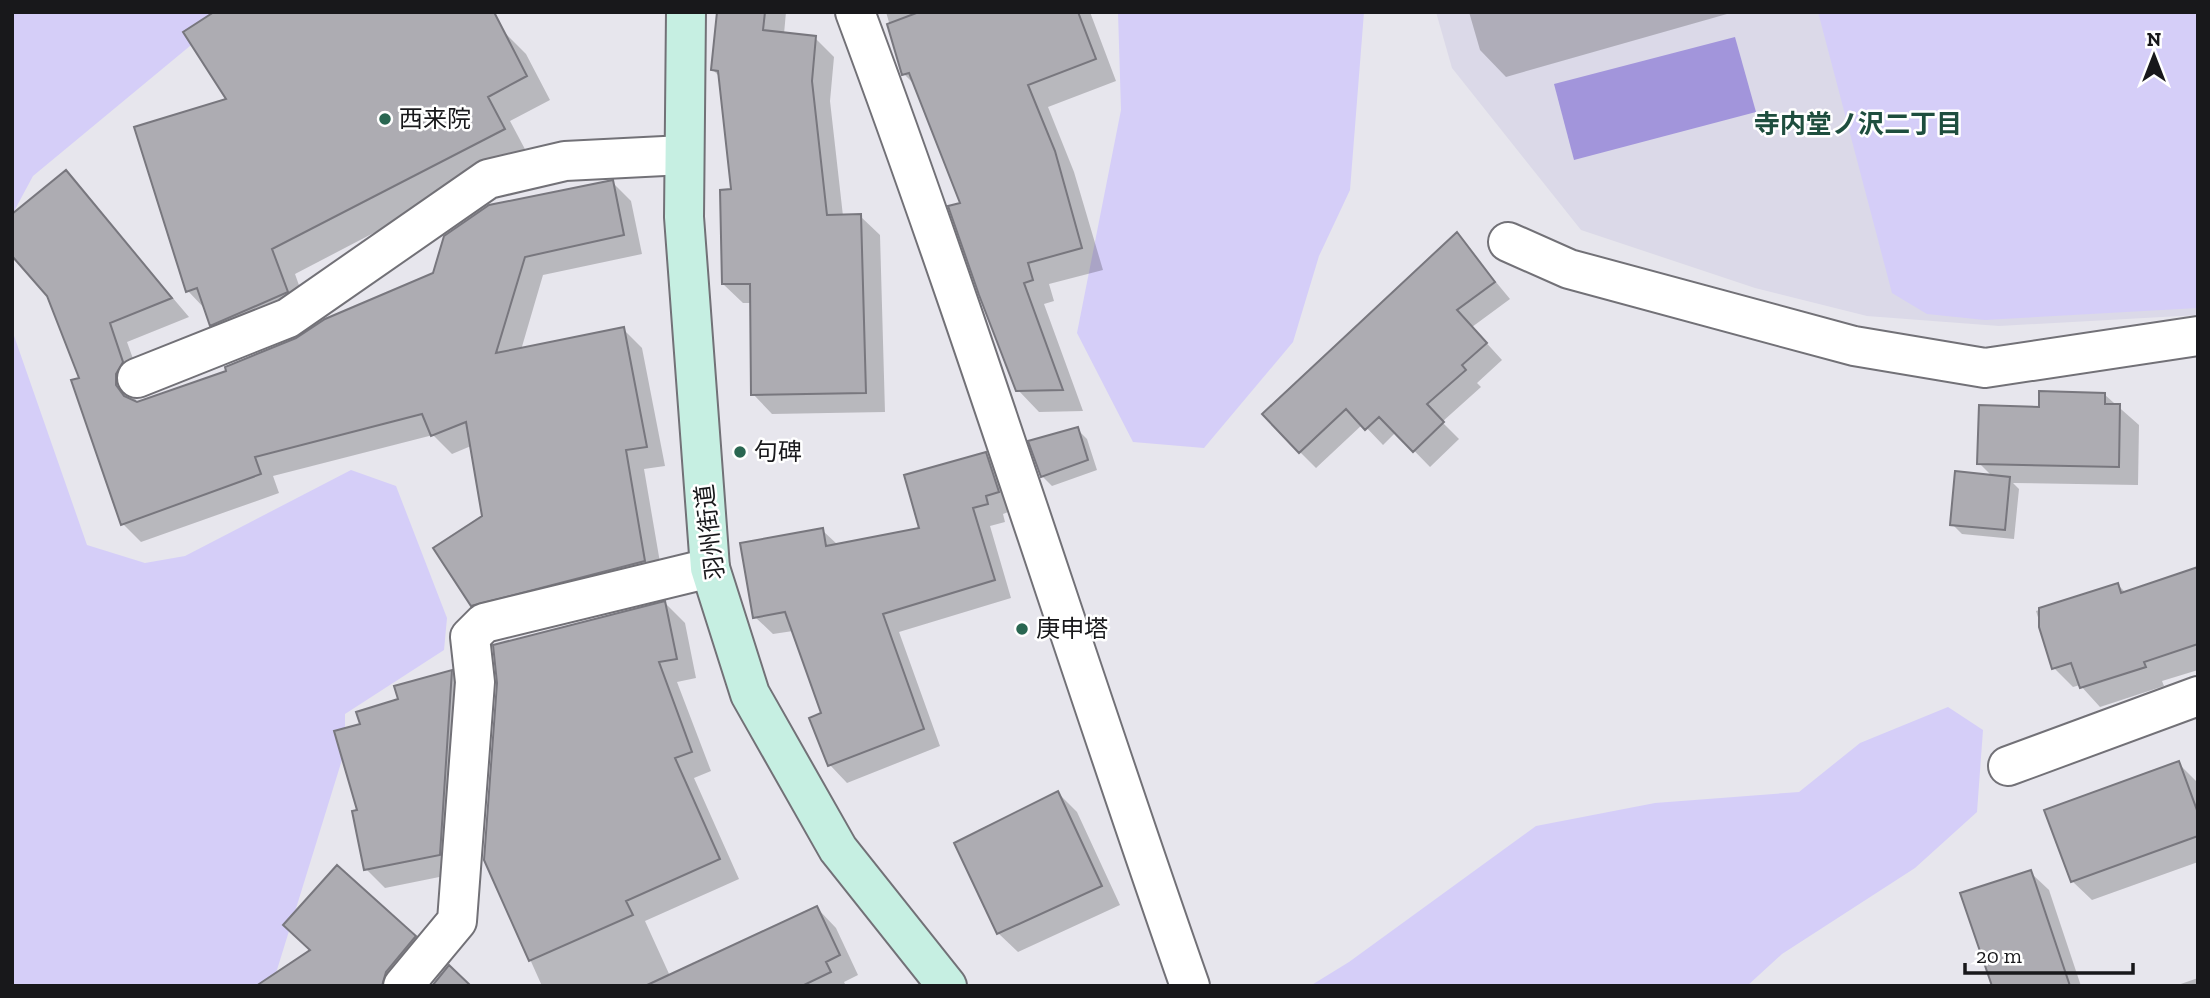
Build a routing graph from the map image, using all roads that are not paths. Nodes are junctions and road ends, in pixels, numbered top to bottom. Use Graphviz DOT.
graph roads {
  1 [pos="686,12"];
  2 [pos="855,12"];
  3 [pos="684,155"];
  4 [pos="1508,242"];
  5 [pos="2198,336"];
  6 [pos="137,377"];
  7 [pos="710,568"];
  8 [pos="2198,696"];
  9 [pos="2008,765"];
  10 [pos="403,986"];
  11 [pos="947,986"];
  12 [pos="1190,986"];
  1 -- 3 [label="street, 羽州街道"];
  2 -- 12 [label="street"];
  3 -- 6 [label="street"];
  3 -- 7 [label="street, 羽州街道"];
  4 -- 5 [label="street"];
  7 -- 10 [label="street"];
  7 -- 11 [label="street, 羽州街道"];
  8 -- 9 [label="street"];
}
